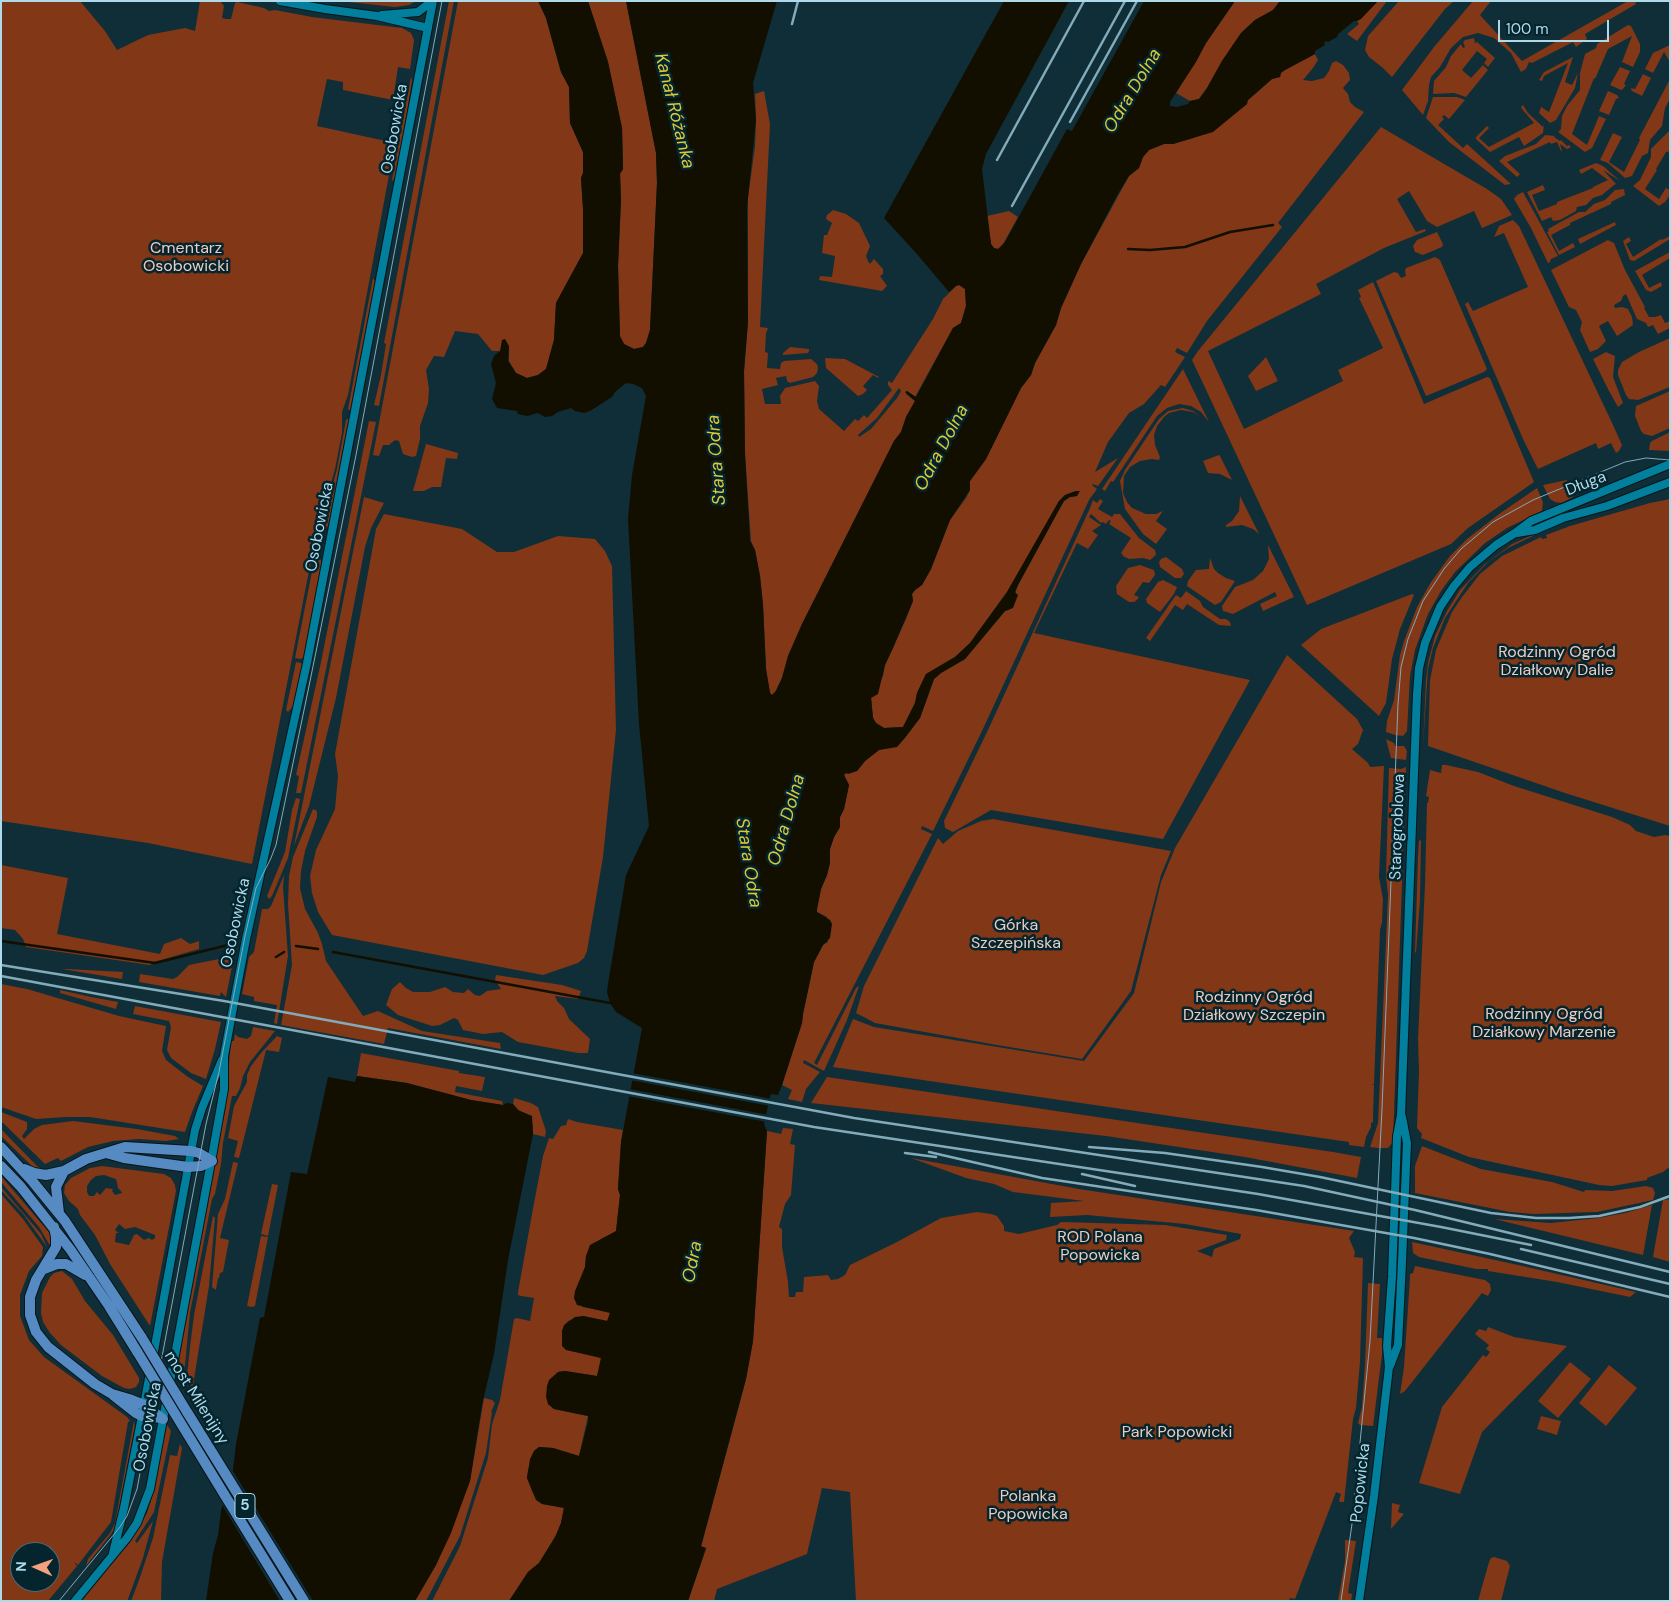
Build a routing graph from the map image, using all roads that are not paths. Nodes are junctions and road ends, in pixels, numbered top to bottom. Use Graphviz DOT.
graph roads {
  1 [pos="280,1"];
  2 [pos="432,1"];
  3 [pos="418,12"];
  4 [pos="377,16"];
  5 [pos="428,28"];
  6 [pos="1670,464"];
  7 [pos="1670,482"];
  8 [pos="1516,533"];
  9 [pos="1479,558"];
  10 [pos="224,1056"];
  11 [pos="1401,1115"];
  12 [pos="1406,1142"];
  13 [pos="1,1147"];
  14 [pos="191,1150"];
  15 [pos="106,1153"];
  16 [pos="1396,1153"];
  17 [pos="212,1160"];
  18 [pos="1,1166"];
  19 [pos="21,1167"];
  20 [pos="188,1167"];
  21 [pos="64,1171"];
  22 [pos="59,1214"];
  23 [pos="54,1227"];
  24 [pos="44,1269"];
  25 [pos="90,1279"];
  26 [pos="1389,1367"];
  27 [pos="143,1411"];
  28 [pos="163,1419"];
  29 [pos="111,1557"];
  30 [pos="75,1601"];
  31 [pos="290,1601"];
  32 [pos="304,1601"];
  33 [pos="1360,1601"];
  1 -- 4 [label="street"];
  2 -- 3 [label="street"];
  2 -- 5 [label="street, Osobowicka"];
  3 -- 4 [label="street"];
  3 -- 5 [label="street"];
  4 -- 5 [label="street"];
  5 -- 10 [label="street, Osobowicka"];
  6 -- 8 [label="street, Długa"];
  7 -- 8 [label="street, Długa"];
  8 -- 9 [label="street, Długa"];
  9 -- 11 [label="street, Starogroblowa"];
  10 -- 14 [label="street, Osobowicka"];
  10 -- 17 [label="street, Osobowicka"];
  11 -- 12 [label="street, Starogroblowa"];
  11 -- 16 [label="street, Starogroblowa"];
  12 -- 26 [label="street, Popowicka"];
  13 -- 19 [label="main road, 5"];
  14 -- 15 [label="main road"];
  14 -- 17 [label="main road"];
  14 -- 20 [label="street, Osobowicka"];
  15 -- 20 [label="main road"];
  15 -- 21 [label="main road"];
  16 -- 26 [label="street, Popowicka"];
  17 -- 20 [label="main road"];
  17 -- 28 [label="street, Osobowicka"];
  18 -- 23 [label="main road, 5"];
  19 -- 21 [label="main road"];
  19 -- 22 [label="main road, 5"];
  20 -- 27 [label="street, Osobowicka"];
  21 -- 22 [label="main road"];
  22 -- 32 [label="main road, most Milenijny / 5, bridge"];
  23 -- 24 [label="main road"];
  23 -- 25 [label="main road, 5"];
  24 -- 25 [label="main road"];
  24 -- 27 [label="main road"];
  25 -- 31 [label="main road, most Milenijny / 5, bridge"];
  26 -- 33 [label="street, Popowicka"];
  27 -- 28 [label="main road"];
  27 -- 29 [label="street, Osobowicka"];
  28 -- 29 [label="street, Osobowicka"];
  29 -- 30 [label="street, Osobowicka"];
}
